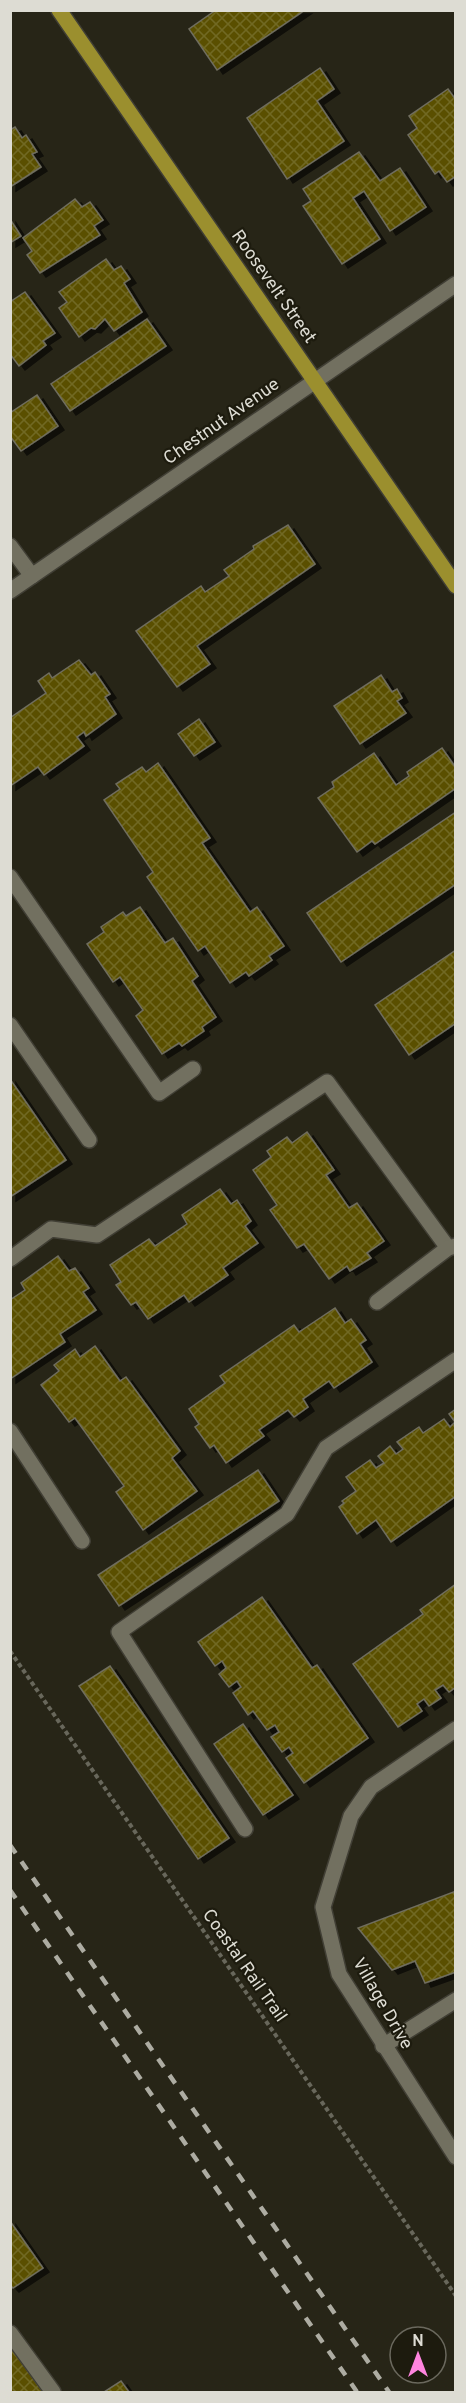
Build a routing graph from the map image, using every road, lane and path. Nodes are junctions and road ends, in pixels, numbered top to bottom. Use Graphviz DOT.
graph roads {
  1 [pos="59,10"];
  2 [pos="456,284"];
  3 [pos="314,382"];
  4 [pos="10,546"];
  5 [pos="32,576"];
  6 [pos="456,586"];
  7 [pos="10,591"];
  8 [pos="10,877"];
  9 [pos="10,1025"];
  10 [pos="193,1069"];
  11 [pos="89,1140"];
  12 [pos="452,1247"];
  13 [pos="10,1259"];
  14 [pos="377,1302"];
  15 [pos="456,1360"];
  16 [pos="10,1431"];
  17 [pos="82,1541"];
  18 [pos="10,1651"];
  19 [pos="456,1729"];
  20 [pos="246,1829"];
  21 [pos="456,2000"];
  22 [pos="383,2046"];
  23 [pos="456,2157"];
  24 [pos="456,2295"];
  25 [pos="10,2333"];
  26 [pos="53,2392"];
  1 -- 3 [label="main road, Roosevelt Street"];
  2 -- 3 [label="street, Chestnut Avenue"];
  3 -- 5 [label="street, Chestnut Avenue"];
  3 -- 6 [label="main road, Roosevelt Street"];
  4 -- 5 [label="street"];
  5 -- 7 [label="street, Chestnut Avenue"];
  8 -- 10 [label="street"];
  9 -- 11 [label="street"];
  12 -- 13 [label="street"];
  12 -- 14 [label="street"];
  15 -- 20 [label="street"];
  16 -- 17 [label="street"];
  18 -- 24 [label="path, Coastal Rail Trail"];
  19 -- 22 [label="street, Village Drive"];
  21 -- 22 [label="street"];
  22 -- 23 [label="street, Village Drive"];
  25 -- 26 [label="street"];
}
